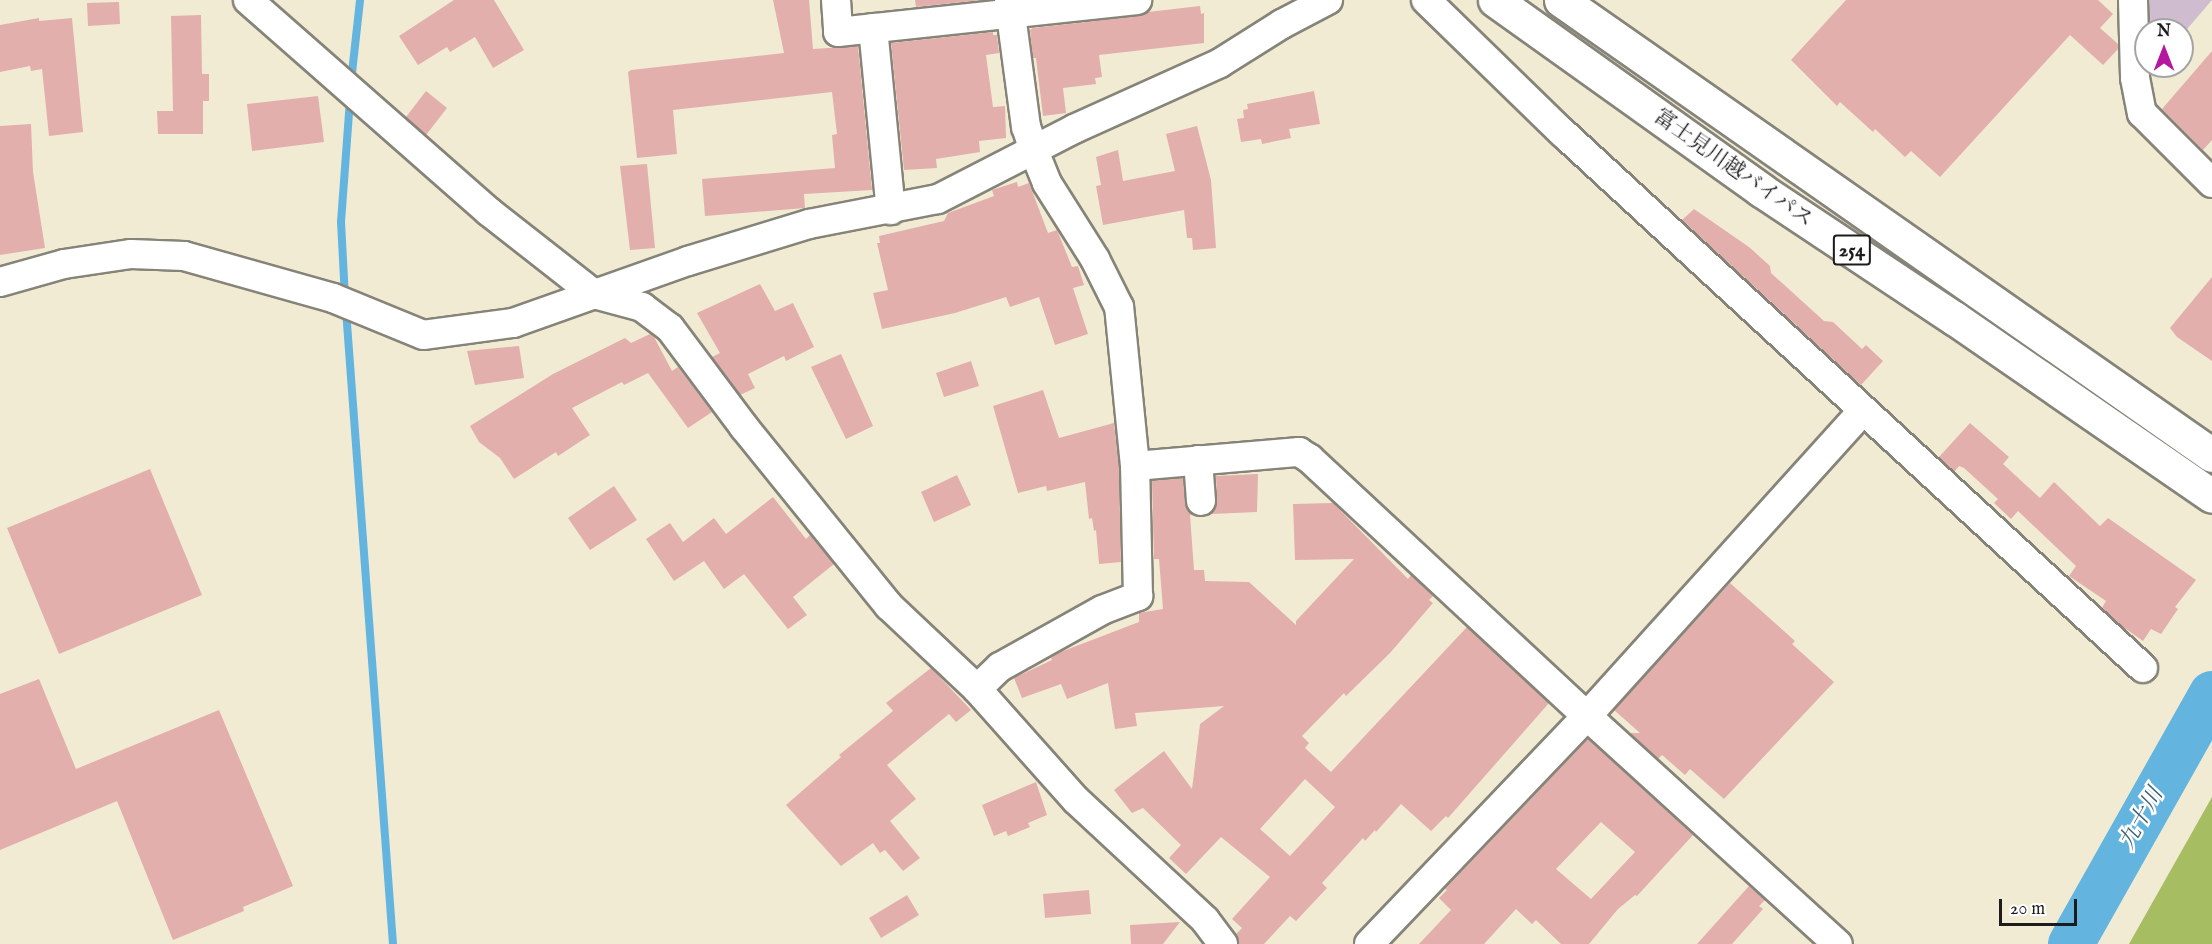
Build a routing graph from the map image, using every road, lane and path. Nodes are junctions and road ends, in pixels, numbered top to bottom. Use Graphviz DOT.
graph roads {
  1 [pos="248,0"];
  2 [pos="836,0"];
  3 [pos="1137,0"];
  4 [pos="1328,0"];
  5 [pos="1426,0"];
  6 [pos="1495,0"];
  7 [pos="1561,0"];
  8 [pos="2133,0"];
  9 [pos="1010,8"];
  10 [pos="873,28"];
  11 [pos="1034,151"];
  12 [pos="2212,183"];
  13 [pos="891,210"];
  14 [pos="0,282"];
  15 [pos="594,294"];
  16 [pos="1863,411"];
  17 [pos="2212,455"];
  18 [pos="1198,460"];
  19 [pos="1136,466"];
  20 [pos="2212,496"];
  21 [pos="1201,501"];
  22 [pos="2143,668"];
  23 [pos="977,689"];
  24 [pos="1587,716"];
  25 [pos="1223,944"];
  26 [pos="1369,944"];
  27 [pos="1838,944"];
  1 -- 15 [label="street"];
  2 -- 10 [label="street"];
  3 -- 9 [label="street"];
  4 -- 11 [label="street"];
  5 -- 16 [label="street"];
  6 -- 20 [label="highway, 富士見川越バイパス / 254"];
  7 -- 17 [label="highway, 富士見川越バイパス / 254"];
  8 -- 12 [label="street"];
  9 -- 10 [label="street"];
  9 -- 11 [label="street"];
  10 -- 13 [label="street"];
  11 -- 13 [label="street"];
  11 -- 19 [label="street"];
  13 -- 15 [label="street"];
  14 -- 15 [label="street"];
  15 -- 23 [label="street"];
  16 -- 22 [label="street"];
  16 -- 24 [label="street"];
  18 -- 19 [label="street"];
  18 -- 21 [label="street"];
  18 -- 24 [label="street"];
  19 -- 23 [label="street"];
  23 -- 25 [label="street"];
  24 -- 26 [label="street"];
  24 -- 27 [label="street"];
}
